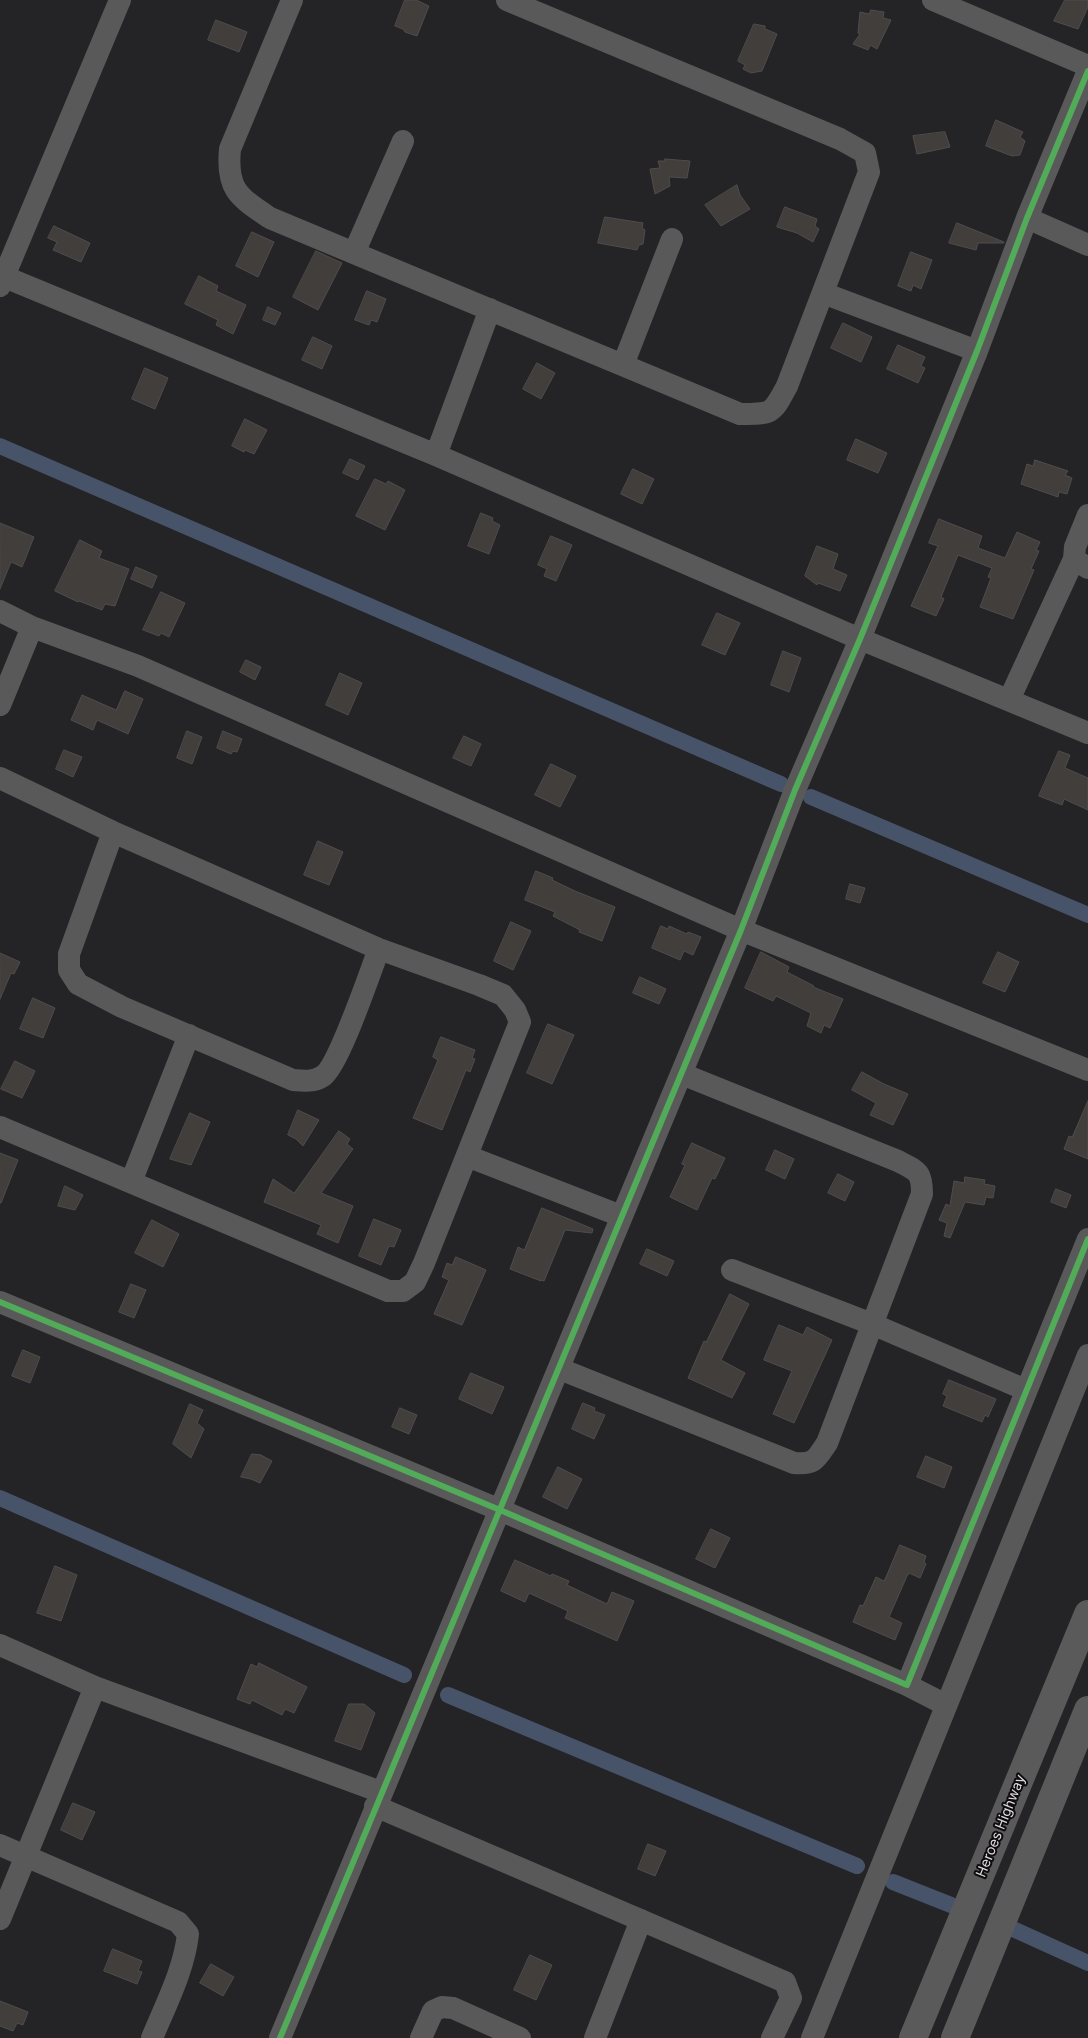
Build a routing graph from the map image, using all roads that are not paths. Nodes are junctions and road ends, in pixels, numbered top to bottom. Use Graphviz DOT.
graph roads {
  1 [pos="120,0"];
  2 [pos="292,0"];
  3 [pos="507,0"];
  4 [pos="933,0"];
  5 [pos="1088,66"];
  6 [pos="1088,70"];
  7 [pos="403,141"];
  8 [pos="1027,218"];
  9 [pos="672,240"];
  10 [pos="1088,245"];
  11 [pos="354,253"];
  12 [pos="1,279"];
  13 [pos="823,292"];
  14 [pos="490,309"];
  15 [pos="977,351"];
  16 [pos="623,365"];
  17 [pos="436,455"];
  18 [pos="1088,515"];
  19 [pos="1081,564"];
  20 [pos="0,611"];
  21 [pos="32,626"];
  22 [pos="860,639"];
  23 [pos="1009,700"];
  24 [pos="0,705"];
  25 [pos="1088,733"];
  26 [pos="0,778"];
  27 [pos="113,832"];
  28 [pos="741,930"];
  29 [pos="379,949"];
  30 [pos="189,1035"];
  31 [pos="1088,1070"];
  32 [pos="682,1074"];
  33 [pos="0,1127"];
  34 [pos="467,1156"];
  35 [pos="131,1182"];
  36 [pos="621,1216"];
  37 [pos="1088,1239"];
  38 [pos="732,1270"];
  39 [pos="0,1302"];
  40 [pos="872,1324"];
  41 [pos="1088,1354"];
  42 [pos="560,1369"];
  43 [pos="1026,1390"];
  44 [pos="500,1510"];
  45 [pos="1088,1614"];
  46 [pos="0,1645"];
  47 [pos="907,1685"];
  48 [pos="95,1687"];
  49 [pos="946,1705"];
  50 [pos="1088,1710"];
  51 [pos="378,1799"];
  52 [pos="0,1845"];
  53 [pos="26,1856"];
  54 [pos="0,1918"];
  55 [pos="641,1920"];
  56 [pos="152,2038"];
  57 [pos="280,2038"];
  58 [pos="421,2038"];
  59 [pos="520,2038"];
  60 [pos="595,2038"];
  61 [pos="772,2038"];
  62 [pos="812,2038"];
  63 [pos="913,2038"];
  64 [pos="954,2038"];
  1 -- 12 [label="street"];
  2 -- 11 [label="street"];
  3 -- 13 [label="street"];
  4 -- 5 [label="street"];
  6 -- 8 [label="street"];
  7 -- 11 [label="street"];
  8 -- 10 [label="street"];
  8 -- 15 [label="street"];
  9 -- 16 [label="street"];
  11 -- 14 [label="street"];
  12 -- 17 [label="street"];
  13 -- 15 [label="street"];
  13 -- 16 [label="street"];
  14 -- 16 [label="street"];
  14 -- 17 [label="street"];
  15 -- 22 [label="street"];
  17 -- 22 [label="street"];
  18 -- 19 [label="street"];
  19 -- 23 [label="street"];
  20 -- 21 [label="street"];
  21 -- 24 [label="street"];
  21 -- 28 [label="street"];
  22 -- 23 [label="street"];
  22 -- 28 [label="street"];
  23 -- 25 [label="street"];
  26 -- 27 [label="street"];
  27 -- 29 [label="street"];
  27 -- 30 [label="street"];
  28 -- 31 [label="street"];
  28 -- 32 [label="street"];
  29 -- 30 [label="street"];
  29 -- 34 [label="street"];
  30 -- 35 [label="street"];
  32 -- 36 [label="street"];
  32 -- 40 [label="street"];
  33 -- 35 [label="street"];
  34 -- 35 [label="street"];
  34 -- 36 [label="street"];
  36 -- 42 [label="street"];
  37 -- 43 [label="street"];
  38 -- 40 [label="street"];
  39 -- 44 [label="street"];
  40 -- 42 [label="street"];
  40 -- 43 [label="street"];
  41 -- 49 [label="street"];
  42 -- 44 [label="street"];
  43 -- 47 [label="street"];
  44 -- 47 [label="street"];
  44 -- 51 [label="street"];
  45 -- 63 [label="main road, Heroes Highway"];
  46 -- 48 [label="street"];
  47 -- 49 [label="street"];
  48 -- 51 [label="street"];
  48 -- 53 [label="street"];
  49 -- 62 [label="street"];
  50 -- 64 [label="main road"];
  51 -- 55 [label="street"];
  51 -- 57 [label="street"];
  52 -- 53 [label="street"];
  53 -- 54 [label="street"];
  53 -- 56 [label="street"];
  55 -- 60 [label="street"];
  55 -- 61 [label="street"];
  58 -- 59 [label="street"];
}
